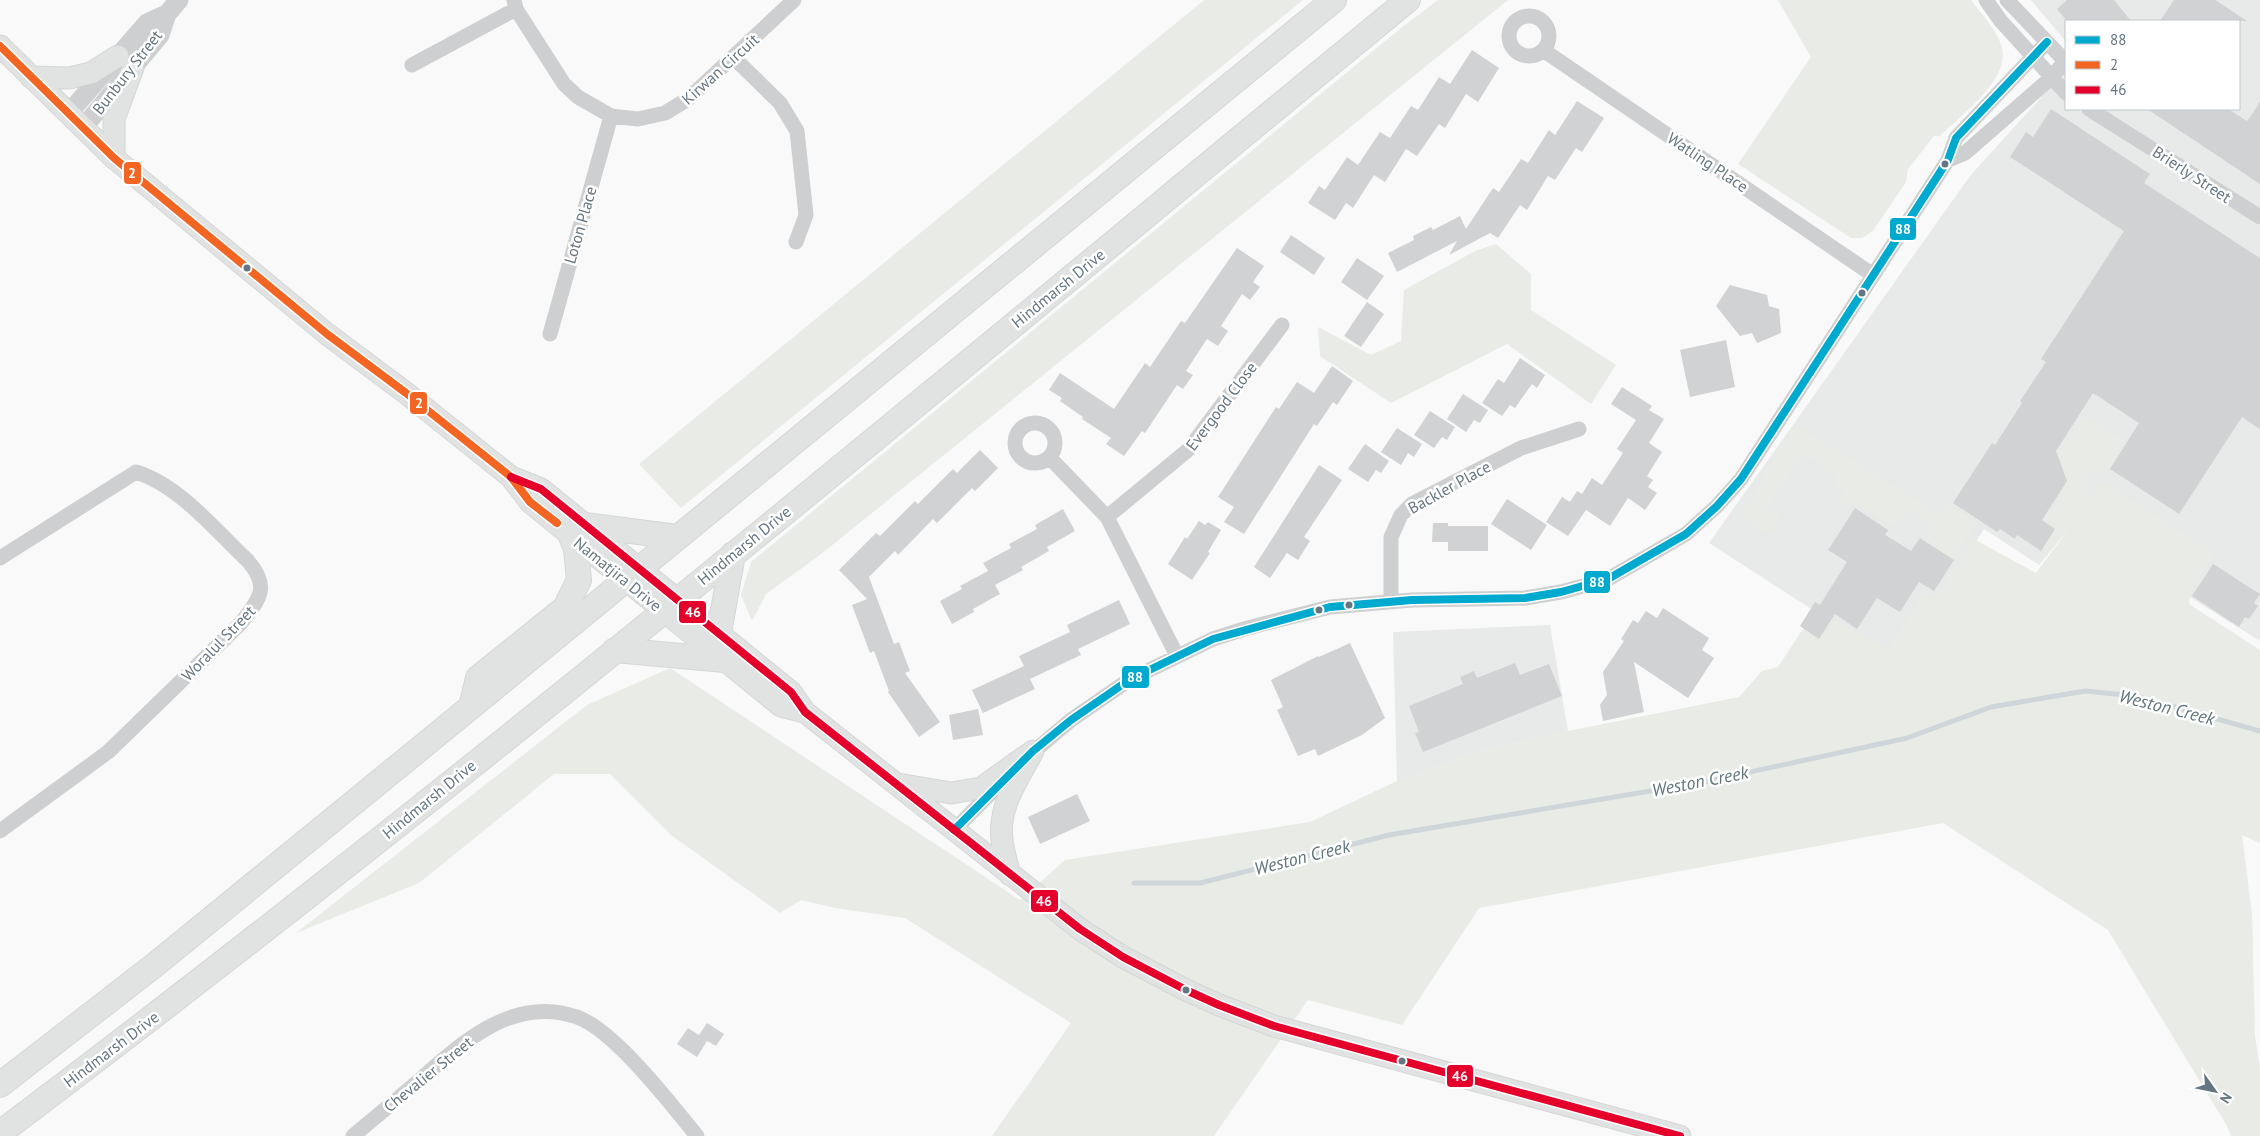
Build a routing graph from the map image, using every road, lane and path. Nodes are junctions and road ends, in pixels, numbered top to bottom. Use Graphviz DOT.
graph roads {
  1 [pos="794,0"];
  2 [pos="1334,0"];
  3 [pos="1408,0"];
  4 [pos="1986,0"];
  5 [pos="2007,0"];
  6 [pos="515,4"];
  7 [pos="173,7"];
  8 [pos="2047,42"];
  9 [pos="0,46"];
  10 [pos="1543,50"];
  11 [pos="2033,56"];
  12 [pos="734,58"];
  13 [pos="2065,61"];
  14 [pos="126,62"];
  15 [pos="2065,63"];
  16 [pos="412,65"];
  17 [pos="2052,77"];
  18 [pos="30,78"];
  19 [pos="2065,92"];
  20 [pos="2091,110"];
  21 [pos="2108,110"];
  22 [pos="611,116"];
  23 [pos="76,121"];
  24 [pos="2125,130"];
  25 [pos="114,158"];
  26 [pos="1948,160"];
  27 [pos="2260,217"];
  28 [pos="796,242"];
  29 [pos="1873,276"];
  30 [pos="1282,325"];
  31 [pos="550,334"];
  32 [pos="1579,429"];
  33 [pos="1049,457"];
  34 [pos="1107,517"];
  35 [pos="578,529"];
  36 [pos="677,537"];
  37 [pos="733,554"];
  38 [pos="0,558"];
  39 [pos="632,574"];
  40 [pos="1391,601"];
  41 [pos="671,605"];
  42 [pos="718,633"];
  43 [pos="616,650"];
  44 [pos="1177,656"];
  45 [pos="726,660"];
  46 [pos="471,707"];
  47 [pos="805,712"];
  48 [pos="1033,751"];
  49 [pos="895,784"];
  50 [pos="954,830"];
  51 [pos="0,831"];
  52 [pos="1010,875"];
  53 [pos="0,1085"];
  54 [pos="0,1133"];
  55 [pos="1672,1135"];
  56 [pos="353,1136"];
  57 [pos="696,1136"];
  1 -- 12 [label="street, Kirwan Circuit"];
  2 -- 36 [label="main road"];
  3 -- 37 [label="main road, Hindmarsh Drive"];
  4 -- 11 [label="street"];
  5 -- 8 [label="street"];
  6 -- 16 [label="street"];
  6 -- 22 [label="street, Kirwan Circuit"];
  7 -- 14 [label="street, Bunbury Street"];
  8 -- 11 [label="street"];
  8 -- 13 [label="street"];
  9 -- 18 [label="main road, Namatjira Drive"];
  10 -- 29 [label="street, Watling Place"];
  11 -- 17 [label="street"];
  11 -- 26 [label="street"];
  12 -- 22 [label="street, Kirwan Circuit"];
  12 -- 28 [label="street"];
  14 -- 18 [label="main road"];
  14 -- 23 [label="street, Bunbury Street"];
  14 -- 25 [label="main road"];
  15 -- 17 [label="street"];
  17 -- 19 [label="street"];
  17 -- 26 [label="street"];
  18 -- 23 [label="main road, Namatjira Drive"];
  20 -- 24 [label="street, Brierly Street"];
  21 -- 24 [label="street, Brierly Street"];
  22 -- 31 [label="street, Loton Place"];
  23 -- 25 [label="main road, Namatjira Drive"];
  24 -- 27 [label="street, Brierly Street"];
  25 -- 35 [label="main road, Namatjira Drive"];
  26 -- 29 [label="street"];
  29 -- 40 [label="street"];
  30 -- 34 [label="street, Evergood Close"];
  32 -- 40 [label="street, Backler Place"];
  33 -- 34 [label="street"];
  34 -- 44 [label="street"];
  35 -- 36 [label="main road"];
  35 -- 39 [label="main road, Namatjira Drive"];
  35 -- 46 [label="main road"];
  36 -- 39 [label="main road"];
  37 -- 41 [label="main road, Hindmarsh Drive"];
  37 -- 42 [label="main road"];
  38 -- 51 [label="street, Woralul Street"];
  39 -- 41 [label="main road, Namatjira Drive"];
  39 -- 46 [label="main road"];
  40 -- 44 [label="street"];
  41 -- 42 [label="main road, Namatjira Drive"];
  41 -- 43 [label="main road, Hindmarsh Drive"];
  41 -- 45 [label="main road, Namatjira Drive"];
  42 -- 47 [label="main road, Namatjira Drive"];
  43 -- 45 [label="main road"];
  43 -- 54 [label="main road, Hindmarsh Drive"];
  44 -- 48 [label="street"];
  45 -- 47 [label="main road, Namatjira Drive"];
  46 -- 53 [label="main road"];
  47 -- 49 [label="main road, Namatjira Drive"];
  48 -- 49 [label="main road"];
  48 -- 50 [label="street"];
  48 -- 52 [label="main road"];
  49 -- 50 [label="main road, Namatjira Drive"];
  50 -- 52 [label="main road, Namatjira Drive"];
  52 -- 55 [label="main road, Namatjira Drive"];
  56 -- 57 [label="street, Chevalier Street"];
}
